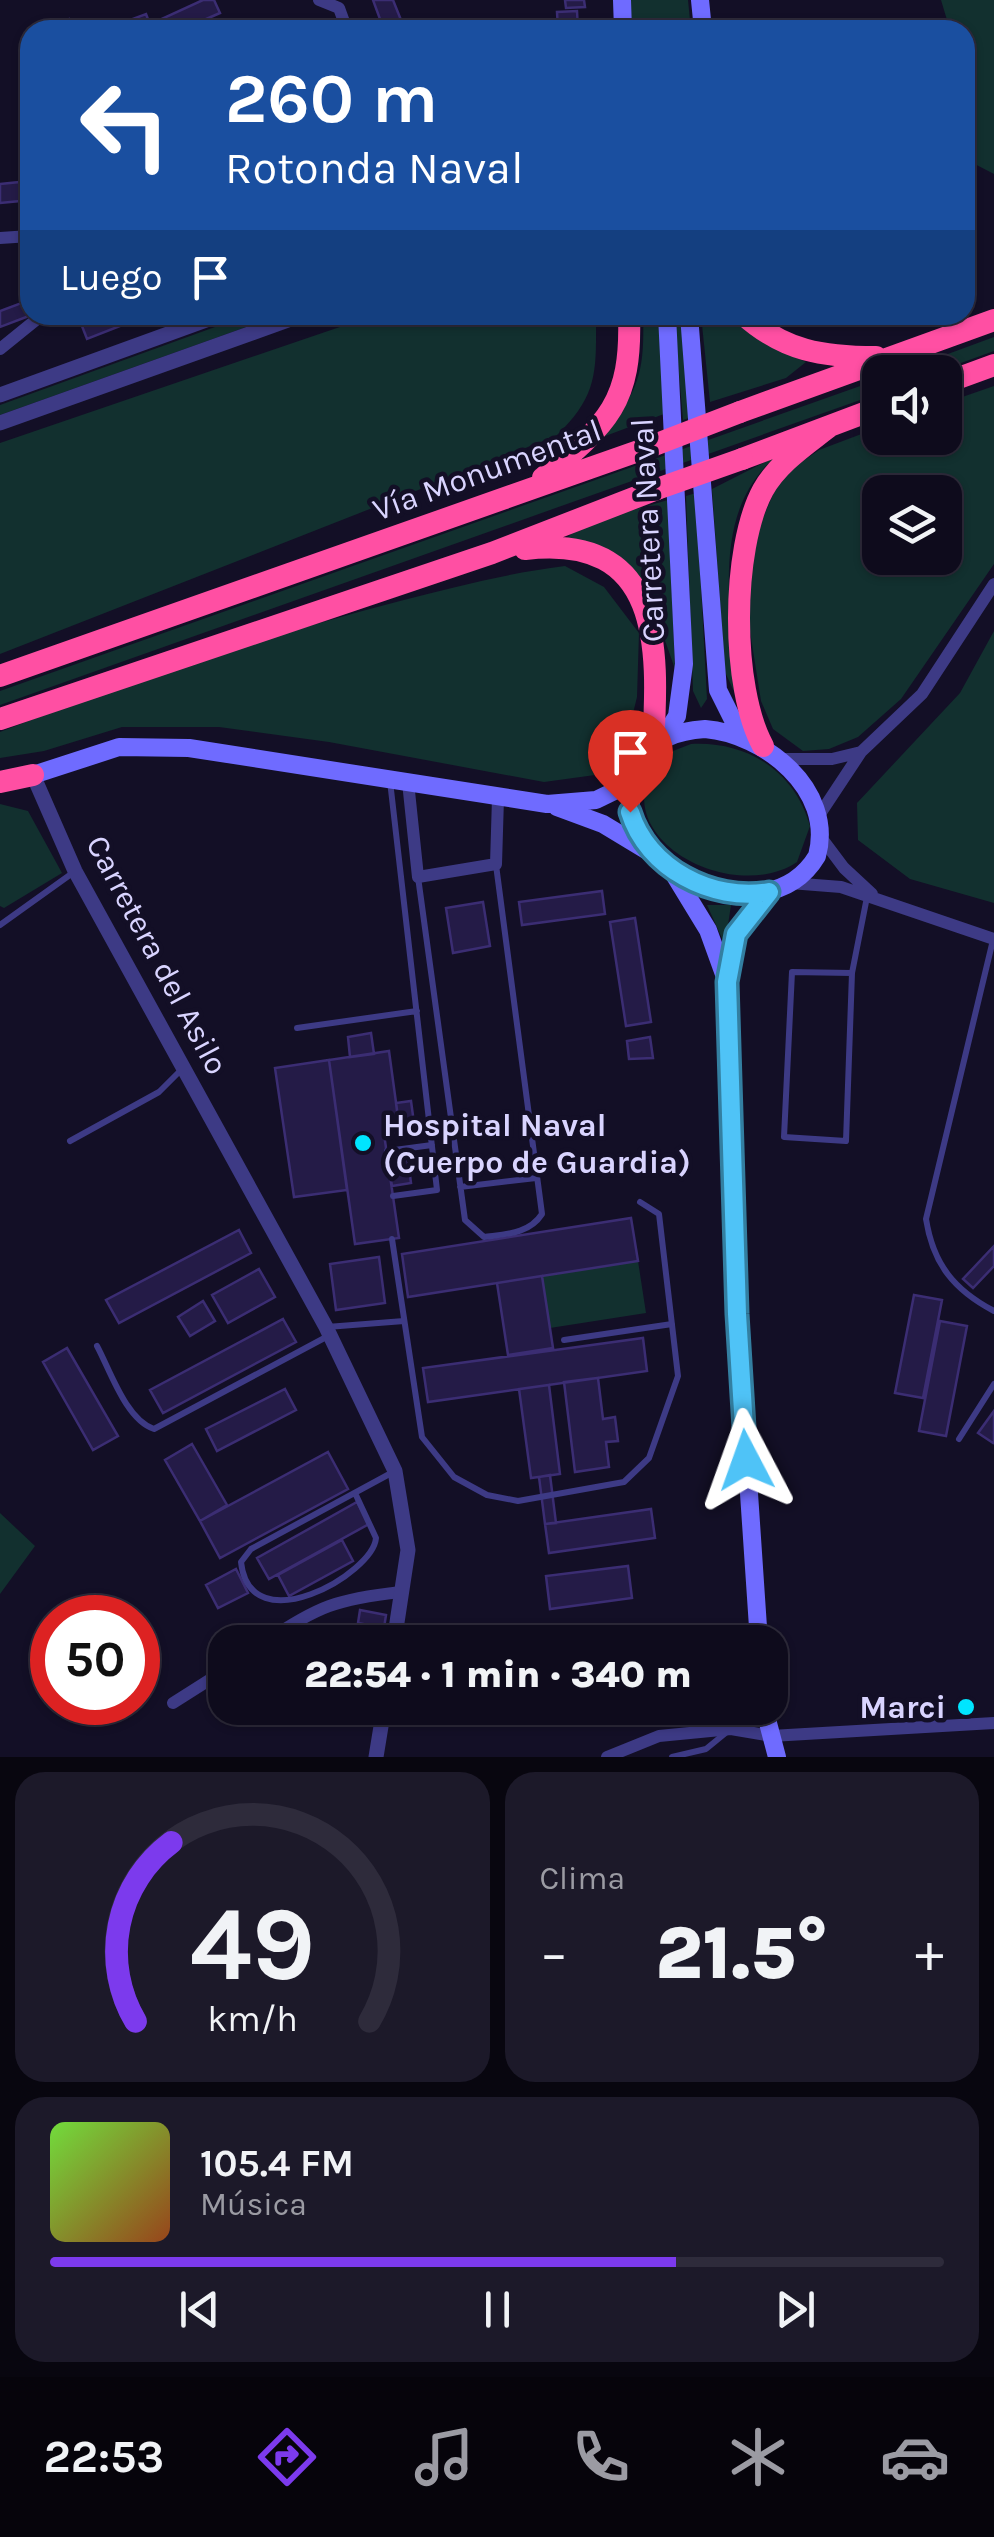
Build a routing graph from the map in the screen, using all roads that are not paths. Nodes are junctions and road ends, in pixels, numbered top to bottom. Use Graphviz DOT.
graph roads {
  1 [pos="320,0"];
  2 [pos="343,20"];
  3 [pos="994,320"];
  4 [pos="30,325"];
  5 [pos="192,325"];
  6 [pos="274,325"];
  7 [pos="629,325"];
  8 [pos="667,325"];
  9 [pos="690,325"];
  10 [pos="755,325"];
  11 [pos="0,349"];
  12 [pos="903,355"];
  13 [pos="862,357"];
  14 [pos="994,364"];
  15 [pos="862,369"];
  16 [pos="962,376"];
  17 [pos="0,395"];
  18 [pos="862,414"];
  19 [pos="0,422"];
  20 [pos="830,426"];
  21 [pos="533,487"];
  22 [pos="492,552"];
  23 [pos="994,584"];
  24 [pos="0,676"];
  25 [pos="0,719"];
  26 [pos="740,734"];
  27 [pos="658,741"];
  28 [pos="770,752"];
  29 [pos="861,752"];
  30 [pos="33,775"];
  31 [pos="399,781"];
  32 [pos="0,782"];
  33 [pos="631,783"];
  34 [pos="498,798"];
  35 [pos="547,804"];
  36 [pos="819,826"];
  37 [pos="663,861"];
  38 [pos="496,864"];
  39 [pos="75,871"];
  40 [pos="418,878"];
  41 [pos="790,883"];
  42 [pos="769,892"];
  43 [pos="867,897"];
  44 [pos="886,904"];
  45 [pos="0,925"];
  46 [pos="994,939"];
  47 [pos="852,973"];
  48 [pos="727,982"];
  49 [pos="416,1010"];
  50 [pos="298,1028"];
  51 [pos="183,1067"];
  52 [pos="70,1141"];
  53 [pos="432,1145"];
  54 [pos="387,1151"];
  55 [pos="536,1178"];
  56 [pos="460,1188"];
  57 [pos="393,1196"];
  58 [pos="640,1202"];
  59 [pos="392,1239"];
  60 [pos="994,1311"];
  61 [pos="404,1321"];
  62 [pos="672,1324"];
  63 [pos="328,1331"];
  64 [pos="564,1340"];
  65 [pos="97,1346"];
  66 [pos="994,1384"];
  67 [pos="959,1439"];
  68 [pos="395,1471"];
  69 [pos="356,1493"];
  70 [pos="401,1592"];
  71 [pos="290,1625"];
  72 [pos="396,1625"];
  73 [pos="758,1625"];
  74 [pos="208,1681"];
  75 [pos="173,1703"];
  76 [pos="994,1724"];
  77 [pos="381,1725"];
  78 [pos="768,1725"];
  79 [pos="730,1729"];
  80 [pos="771,1736"];
  81 [pos="376,1757"];
  82 [pos="607,1757"];
  83 [pos="672,1757"];
  84 [pos="777,1757"];
  1 -- 2 [label="street"];
  3 -- 12 [label="highway, Vía Monumental"];
  4 -- 11 [label="street"];
  5 -- 17 [label="street"];
  6 -- 19 [label="street"];
  7 -- 21 [label="highway"];
  8 -- 27 [label="main road, Carretera Naval"];
  9 -- 26 [label="main road, Carretera Naval"];
  10 -- 13 [label="highway"];
  14 -- 16 [label="highway"];
  15 -- 21 [label="highway, Vía Monumental, bridge"];
  18 -- 20 [label="highway"];
  20 -- 22 [label="highway, bridge"];
  20 -- 28 [label="highway"];
  21 -- 24 [label="highway, Vía Monumental"];
  22 -- 25 [label="highway"];
  22 -- 27 [label="highway"];
  23 -- 29 [label="street"];
  26 -- 27 [label="main road"];
  26 -- 28 [label="main road"];
  27 -- 33 [label="main road"];
  28 -- 29 [label="street"];
  28 -- 36 [label="main road"];
  29 -- 36 [label="street"];
  30 -- 31 [label="main road"];
  30 -- 32 [label="highway"];
  30 -- 39 [label="street, Carretera del Asilo"];
  31 -- 34 [label="main road"];
  31 -- 40 [label="street"];
  31 -- 49 [label="lane"];
  33 -- 35 [label="main road"];
  33 -- 37 [label="main road"];
  34 -- 35 [label="main road"];
  34 -- 38 [label="street"];
  35 -- 37 [label="main road"];
  36 -- 41 [label="main road"];
  36 -- 44 [label="street"];
  37 -- 42 [label="main road"];
  37 -- 48 [label="main road"];
  38 -- 40 [label="street"];
  38 -- 55 [label="lane"];
  39 -- 45 [label="lane"];
  39 -- 51 [label="street, Carretera del Asilo"];
  40 -- 56 [label="lane"];
  41 -- 42 [label="main road"];
  41 -- 43 [label="street"];
  42 -- 48 [label="main road"];
  43 -- 44 [label="street"];
  43 -- 47 [label="lane"];
  44 -- 46 [label="street"];
  46 -- 60 [label="lane"];
  47 -- 47 [label="lane"];
  48 -- 73 [label="main road"];
  49 -- 50 [label="lane"];
  49 -- 53 [label="lane"];
  51 -- 52 [label="lane"];
  51 -- 63 [label="street, Carretera del Asilo"];
  53 -- 54 [label="lane"];
  53 -- 57 [label="lane"];
  55 -- 56 [label="lane"];
  55 -- 56 [label="lane"];
  58 -- 62 [label="lane"];
  59 -- 61 [label="lane"];
  61 -- 62 [label="lane"];
  61 -- 63 [label="lane"];
  62 -- 64 [label="lane"];
  63 -- 65 [label="lane"];
  63 -- 68 [label="street, Carretera del Asilo"];
  66 -- 67 [label="lane"];
  68 -- 69 [label="lane"];
  68 -- 70 [label="street, Carretera del Asilo"];
  69 -- 69 [label="lane"];
  70 -- 71 [label="street"];
  70 -- 72 [label="street, Carretera del Asilo"];
  74 -- 75 [label="street"];
  76 -- 80 [label="street"];
  77 -- 81 [label="street"];
  78 -- 80 [label="main road"];
  79 -- 80 [label="street"];
  79 -- 82 [label="street"];
  79 -- 83 [label="lane"];
  80 -- 84 [label="main road"];
}
